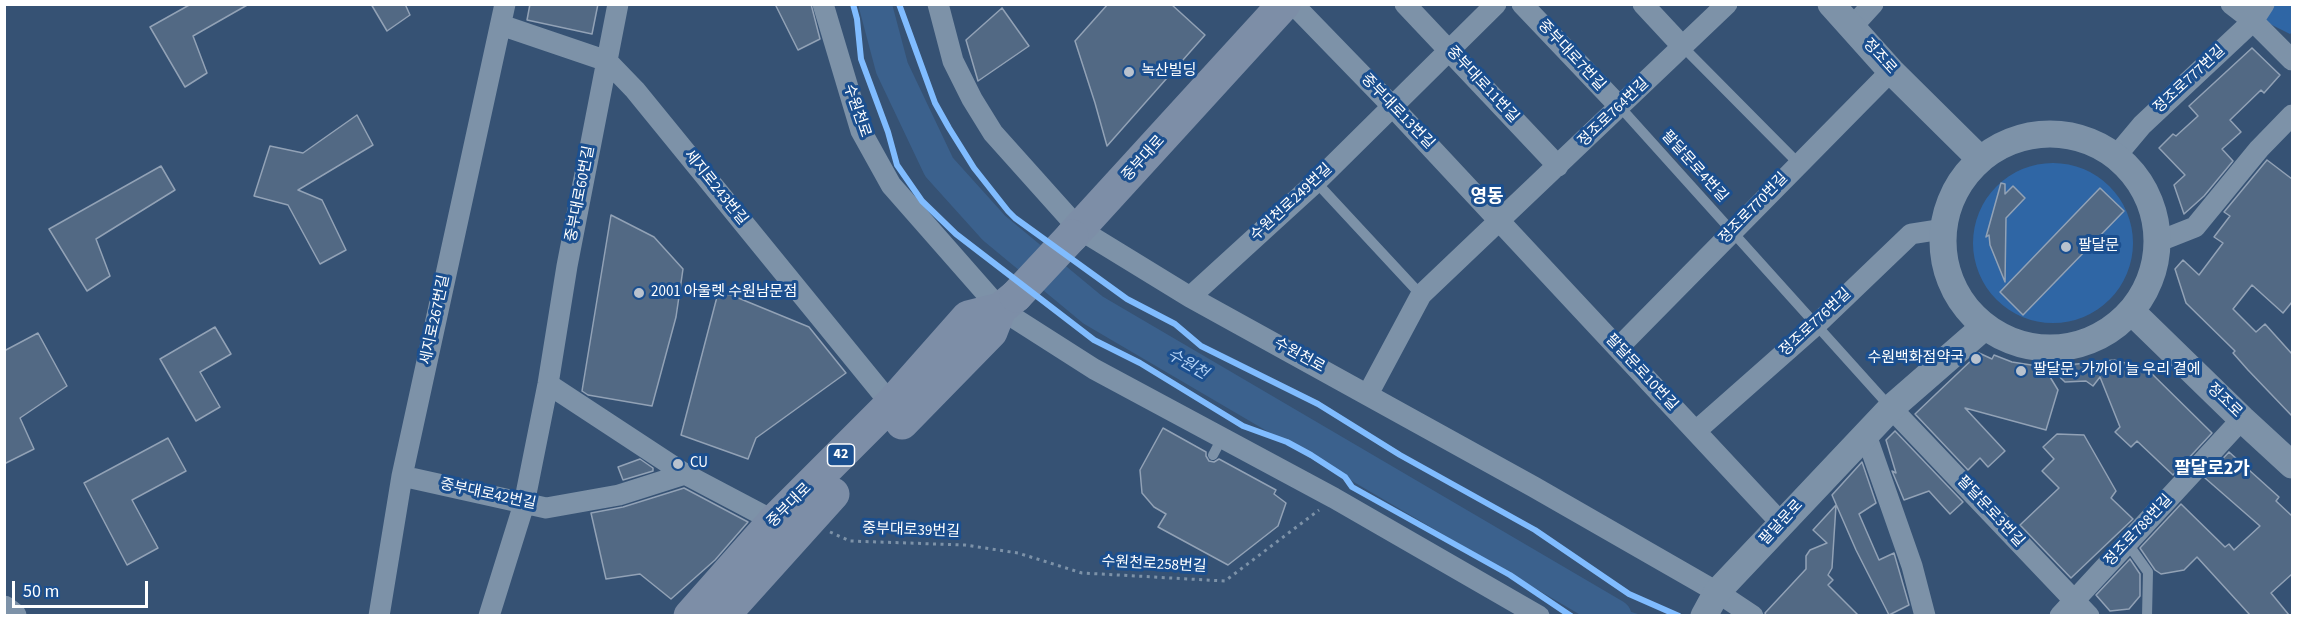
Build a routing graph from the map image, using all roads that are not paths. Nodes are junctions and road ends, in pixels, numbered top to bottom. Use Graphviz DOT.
graph roads {
  1 [pos="505,4"];
  2 [pos="618,4"];
  3 [pos="823,4"];
  4 [pos="938,4"];
  5 [pos="1284,4"];
  6 [pos="1293,4"];
  7 [pos="1405,4"];
  8 [pos="1496,4"];
  9 [pos="1522,4"];
  10 [pos="1644,4"];
  11 [pos="1727,4"];
  12 [pos="1831,4"];
  13 [pos="1873,4"];
  14 [pos="2231,4"];
  15 [pos="2258,13"];
  16 [pos="501,25"];
  17 [pos="1852,27"];
  18 [pos="1683,47"];
  19 [pos="1450,50"];
  20 [pos="2292,60"];
  21 [pos="606,61"];
  22 [pos="1891,71"];
  23 [pos="1392,106"];
  24 [pos="1620,107"];
  25 [pos="2292,115"];
  26 [pos="2116,156"];
  27 [pos="1980,159"];
  28 [pos="1799,164"];
  29 [pos="1558,166"];
  30 [pos="1316,182"];
  31 [pos="1500,222"];
  32 [pos="1943,229"];
  33 [pos="1732,232"];
  34 [pos="1076,233"];
  35 [pos="2157,242"];
  36 [pos="1017,295"];
  37 [pos="1421,295"];
  38 [pos="1190,297"];
  39 [pos="2131,311"];
  40 [pos="1816,325"];
  41 [pos="1984,327"];
  42 [pos="1618,348"];
  43 [pos="548,384"];
  44 [pos="1368,394"];
  45 [pos="891,404"];
  46 [pos="1891,408"];
  47 [pos="2242,419"];
  48 [pos="1696,431"];
  49 [pos="1866,435"];
  50 [pos="2292,465"];
  51 [pos="685,474"];
  52 [pos="402,476"];
  53 [pos="524,504"];
  54 [pos="774,521"];
  55 [pos="1782,524"];
  56 [pos="2128,544"];
  57 [pos="1710,604"];
  58 [pos="4,609"];
  59 [pos="1547,611"];
  60 [pos="2075,611"];
  61 [pos="13,615"];
  62 [pos="379,615"];
  63 [pos="489,615"];
  64 [pos="690,615"];
  65 [pos="723,615"];
  66 [pos="1753,615"];
  67 [pos="1925,615"];
  68 [pos="2147,615"];
  1 -- 16 [label="street, 세지로267번길"];
  2 -- 21 [label="street, 중부대로60번길"];
  3 -- 36 [label="street, 수원천로"];
  4 -- 34 [label="street, 수원천로"];
  5 -- 34 [label="main road, 중부대로 / 42"];
  6 -- 23 [label="street, 중부대로13번길"];
  7 -- 19 [label="street, 중부대로11번길"];
  8 -- 19 [label="street, 수원천로249번길"];
  9 -- 24 [label="street, 중부대로7번길"];
  10 -- 18 [label="street"];
  11 -- 18 [label="street, 정조로764번길"];
  12 -- 17 [label="street, 정조로"];
  13 -- 17 [label="street"];
  14 -- 15 [label="street"];
  15 -- 20 [label="street"];
  15 -- 26 [label="street, 정조로777번길"];
  16 -- 21 [label="street, 세지로243번길"];
  16 -- 52 [label="street, 세지로267번길"];
  17 -- 22 [label="street, 정조로"];
  18 -- 24 [label="street, 정조로764번길"];
  18 -- 28 [label="lane"];
  19 -- 23 [label="street, 수원천로249번길"];
  19 -- 29 [label="street, 중부대로11번길"];
  21 -- 43 [label="street, 중부대로60번길"];
  21 -- 45 [label="street, 세지로243번길"];
  22 -- 27 [label="street, 정조로"];
  22 -- 28 [label="street, 정조로770번길"];
  23 -- 30 [label="street, 수원천로249번길"];
  23 -- 31 [label="street, 중부대로13번길"];
  24 -- 29 [label="street, 정조로764번길"];
  24 -- 33 [label="lane, 팔달문로4번길"];
  25 -- 35 [label="street"];
  26 -- 27 [label="street"];
  26 -- 35 [label="street"];
  27 -- 32 [label="street"];
  28 -- 33 [label="street, 정조로770번길"];
  29 -- 31 [label="street, 정조로764번길"];
  30 -- 37 [label="lane"];
  30 -- 38 [label="street, 수원천로249번길"];
  31 -- 37 [label="street, 정조로764번길"];
  31 -- 42 [label="street, 팔달문로10번길"];
  32 -- 40 [label="street, 정조로776번길"];
  32 -- 41 [label="street"];
  33 -- 40 [label="lane, 팔달문로4번길"];
  33 -- 42 [label="street, 정조로770번길"];
  34 -- 36 [label="main road, 중부대로 / 42, bridge"];
  34 -- 38 [label="street, 수원천로"];
  35 -- 39 [label="street"];
  36 -- 45 [label="main road, 중부대로 / 42"];
  36 -- 59 [label="street, 수원천로"];
  36 -- 65 [label="main road, 중부대로 / 42"];
  37 -- 44 [label="street, 정조로764번길"];
  38 -- 44 [label="street, 수원천로"];
  39 -- 41 [label="street"];
  39 -- 47 [label="street, 정조로"];
  40 -- 46 [label="lane, 팔달문로4번길"];
  40 -- 48 [label="street, 정조로776번길"];
  41 -- 46 [label="street, 팔달문로"];
  42 -- 48 [label="street, 팔달문로10번길"];
  43 -- 51 [label="street"];
  43 -- 53 [label="street, 중부대로60번길"];
  44 -- 57 [label="street, 수원천로"];
  45 -- 54 [label="main road, 중부대로 / 42"];
  46 -- 49 [label="street, 팔달문로"];
  46 -- 60 [label="street, 팔달문로3번길"];
  47 -- 50 [label="street, 정조로"];
  47 -- 56 [label="street, 정조로788번길"];
  48 -- 55 [label="street, 팔달문로10번길"];
  49 -- 55 [label="street, 팔달문로"];
  49 -- 67 [label="street"];
  51 -- 53 [label="street, 중부대로42번길"];
  51 -- 54 [label="street"];
  52 -- 53 [label="street, 중부대로42번길"];
  52 -- 62 [label="street, 세지로267번길"];
  53 -- 63 [label="street, 중부대로60번길"];
  54 -- 64 [label="main road, 중부대로 / 42"];
  55 -- 57 [label="street, 팔달문로"];
  56 -- 60 [label="street, 정조로788번길"];
  56 -- 68 [label="lane"];
  57 -- 66 [label="street, 수원천로"];
  58 -- 61 [label="street"];
}
